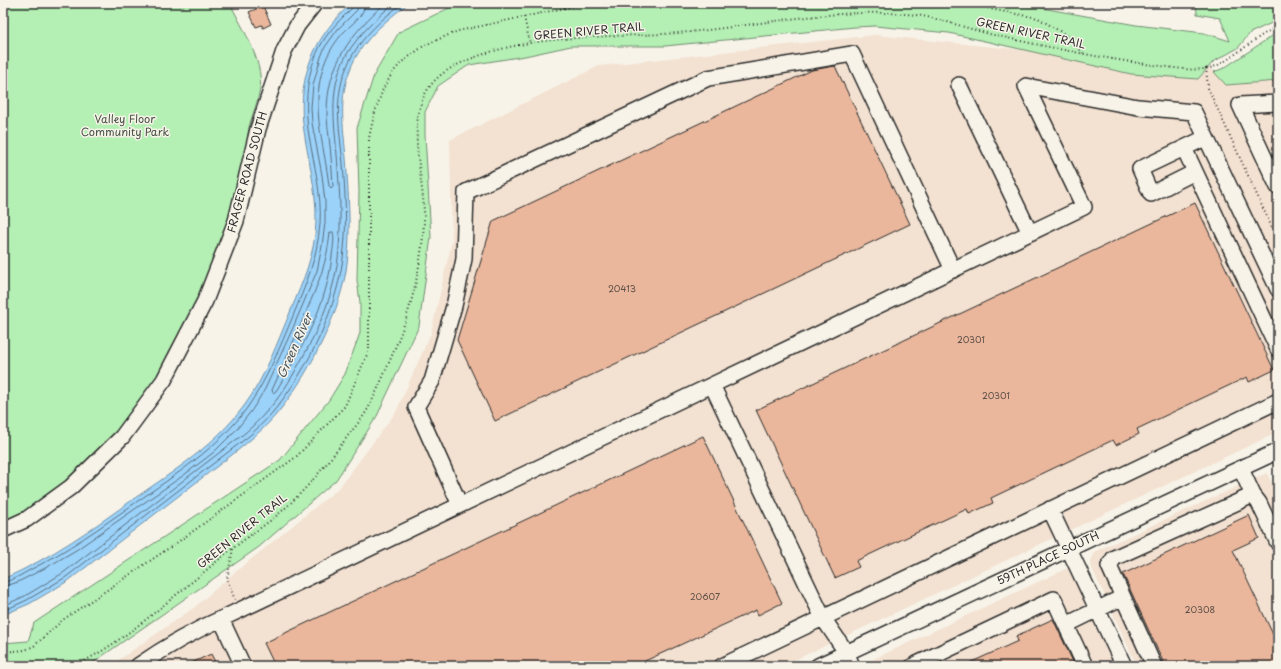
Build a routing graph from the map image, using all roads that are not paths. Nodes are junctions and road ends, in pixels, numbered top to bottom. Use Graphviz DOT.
graph roads {
  1 [pos="314,3"];
  2 [pos="959,84"];
  3 [pos="1278,103"];
  4 [pos="1205,138"];
  5 [pos="1184,148"];
  6 [pos="1195,172"];
  7 [pos="1278,186"];
  8 [pos="1030,233"];
  9 [pos="953,270"];
  10 [pos="1278,289"];
  11 [pos="1278,349"];
  12 [pos="712,385"];
  13 [pos="1278,401"];
  14 [pos="1278,451"];
  15 [pos="1241,469"];
  16 [pos="1253,495"];
  17 [pos="460,505"];
  18 [pos="1050,509"];
  19 [pos="3,530"];
  20 [pos="1278,544"];
  21 [pos="1069,549"];
  22 [pos="1123,596"];
  23 [pos="1097,610"];
  24 [pos="823,618"];
  25 [pos="221,619"];
  26 [pos="1066,625"];
  27 [pos="849,659"];
  28 [pos="138,666"];
  29 [pos="243,666"];
  30 [pos="722,666"];
  31 [pos="818,666"];
  32 [pos="913,666"];
  33 [pos="1085,666"];
  34 [pos="1124,666"];
  35 [pos="1154,666"];
  1 -- 19 [label="street, FRAGER ROAD SOUTH"];
  2 -- 8 [label="street"];
  3 -- 7 [label="street"];
  4 -- 5 [label="street"];
  4 -- 8 [label="street"];
  4 -- 10 [label="street"];
  5 -- 6 [label="street"];
  5 -- 6 [label="street"];
  6 -- 11 [label="street"];
  8 -- 9 [label="street"];
  9 -- 12 [label="street"];
  9 -- 17 [label="street"];
  12 -- 17 [label="street"];
  12 -- 24 [label="street"];
  13 -- 18 [label="street"];
  14 -- 15 [label="street, 59TH PLACE SOUTH"];
  15 -- 16 [label="street"];
  15 -- 21 [label="street, 59TH PLACE SOUTH"];
  16 -- 20 [label="street"];
  16 -- 22 [label="street"];
  17 -- 25 [label="street"];
  18 -- 21 [label="street"];
  18 -- 24 [label="street"];
  21 -- 23 [label="street"];
  21 -- 27 [label="street, 59TH PLACE SOUTH"];
  22 -- 23 [label="street"];
  22 -- 35 [label="street"];
  23 -- 26 [label="street"];
  23 -- 34 [label="street"];
  24 -- 27 [label="street"];
  24 -- 30 [label="street"];
  25 -- 28 [label="street"];
  25 -- 29 [label="street"];
  26 -- 32 [label="street"];
  26 -- 33 [label="street"];
  27 -- 31 [label="street, 59TH PLACE SOUTH"];
}
